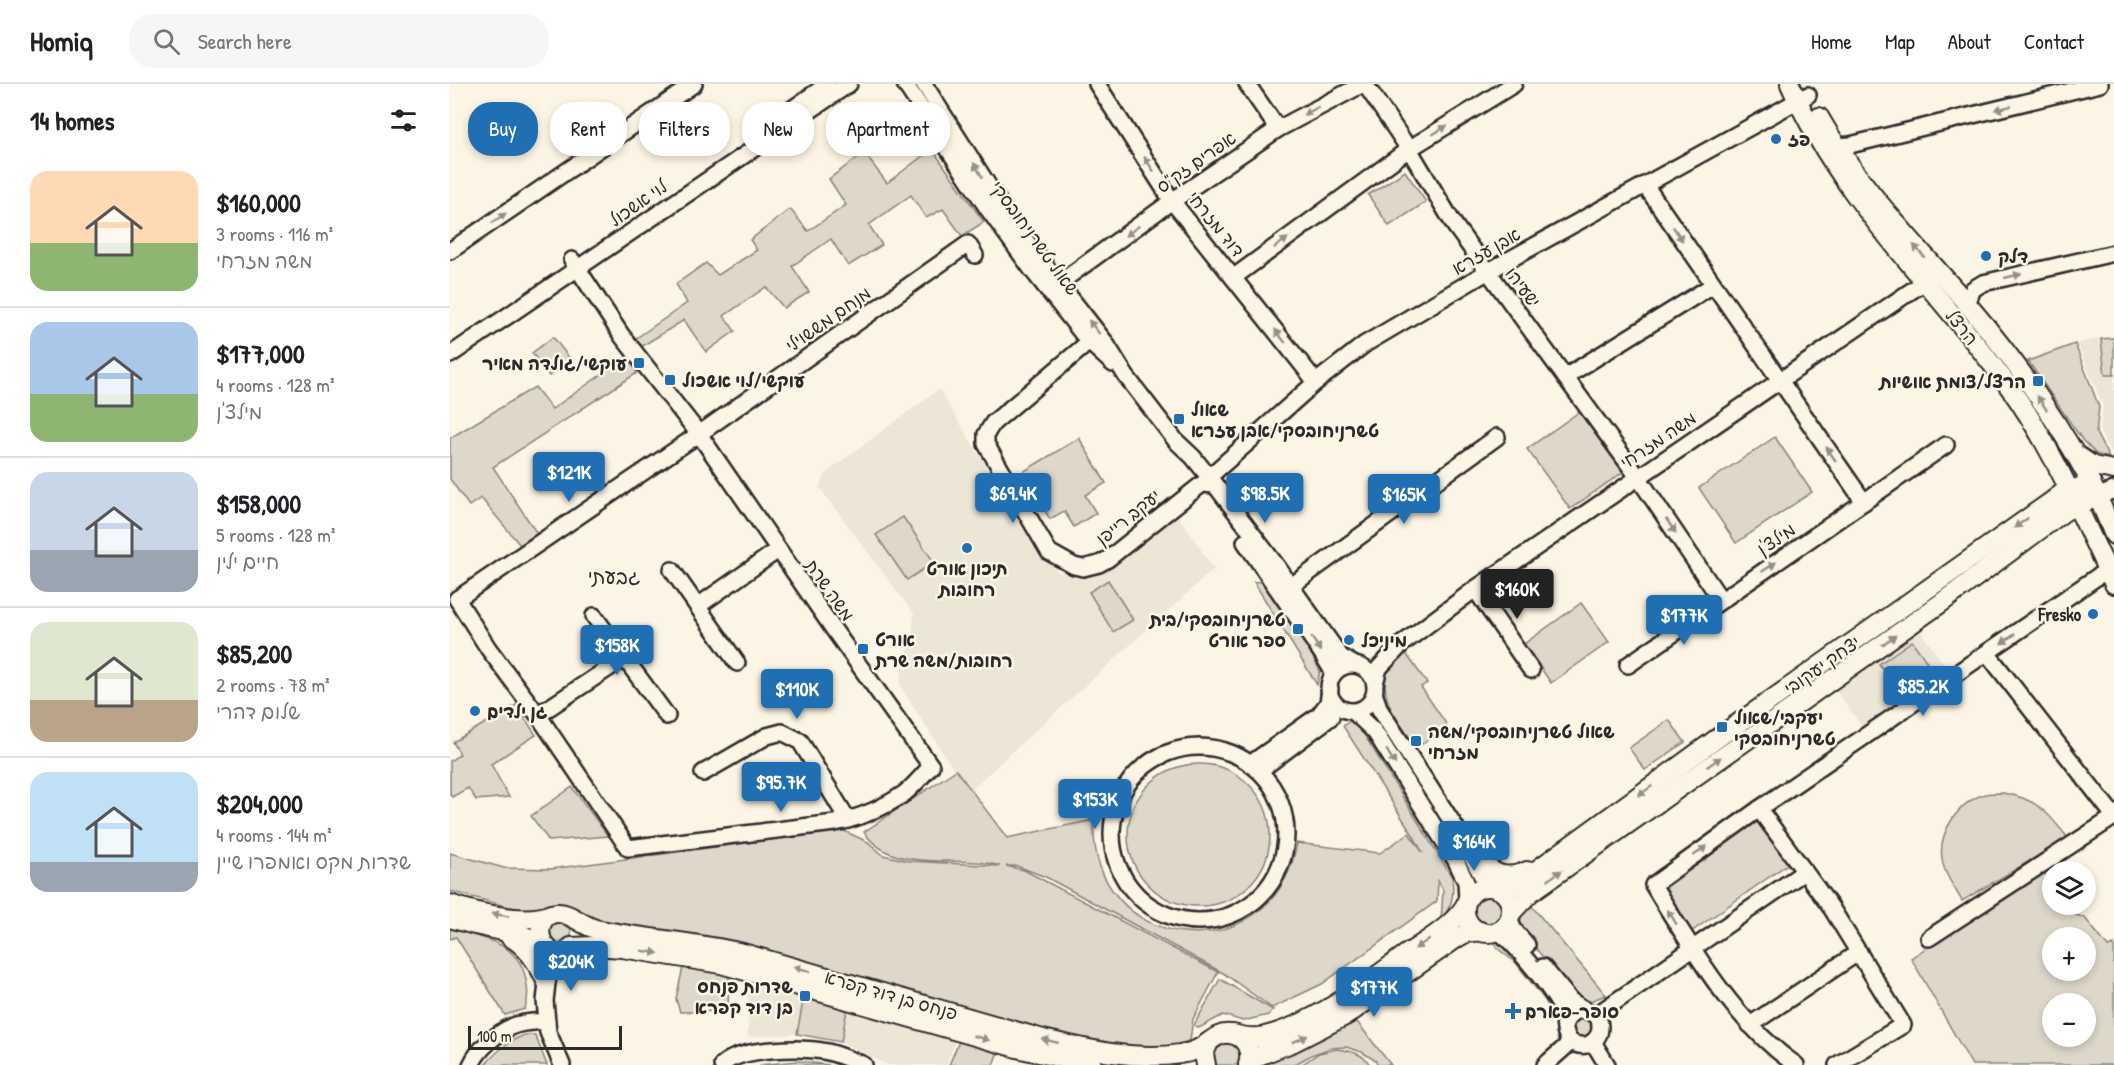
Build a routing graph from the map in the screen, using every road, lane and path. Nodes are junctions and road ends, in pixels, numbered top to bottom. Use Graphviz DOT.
graph roads {
  1 [pos="694,84"];
  2 [pos="828,84"];
  3 [pos="849,84"];
  4 [pos="905,84"];
  5 [pos="924,84"];
  6 [pos="1097,84"];
  7 [pos="1247,84"];
  8 [pos="1364,84"];
  9 [pos="1514,84"];
  10 [pos="1790,84"];
  11 [pos="2100,84"];
  12 [pos="1802,93"];
  13 [pos="1278,129"];
  14 [pos="1836,146"];
  15 [pos="1409,149"];
  16 [pos="1645,185"];
  17 [pos="1172,201"];
  18 [pos="450,251"];
  19 [pos="2114,253"];
  20 [pos="975,255"];
  21 [pos="575,265"];
  22 [pos="1487,272"];
  23 [pos="1234,277"];
  24 [pos="1931,277"];
  25 [pos="1058,284"];
  26 [pos="1713,285"];
  27 [pos="1967,304"];
  28 [pos="1089,342"];
  29 [pos="450,343"];
  30 [pos="450,355"];
  31 [pos="1126,376"];
  32 [pos="1565,377"];
  33 [pos="1781,380"];
  34 [pos="1316,382"];
  35 [pos="699,434"];
  36 [pos="1497,437"];
  37 [pos="1946,445"];
  38 [pos="2073,452"];
  39 [pos="2114,472"];
  40 [pos="1638,477"];
  41 [pos="1209,482"];
  42 [pos="2101,490"];
  43 [pos="2074,498"];
  44 [pos="1864,502"];
  45 [pos="2087,526"];
  46 [pos="2114,535"];
  47 [pos="2033,537"];
  48 [pos="778,550"];
  49 [pos="672,570"];
  50 [pos="2111,577"];
  51 [pos="1291,586"];
  52 [pos="1475,589"];
  53 [pos="453,598"];
  54 [pos="1721,600"];
  55 [pos="698,606"];
  56 [pos="594,616"];
  57 [pos="1402,644"];
  58 [pos="1987,653"];
  59 [pos="624,658"];
  60 [pos="737,663"];
  61 [pos="1355,665"];
  62 [pos="1629,665"];
  63 [pos="1531,670"];
  64 [pos="1331,683"];
  65 [pos="1375,689"];
  66 [pos="1352,712"];
  67 [pos="538,715"];
  68 [pos="667,716"];
  69 [pos="1254,767"];
  70 [pos="703,773"];
  71 [pos="1759,809"];
  72 [pos="2114,816"];
  73 [pos="848,820"];
  74 [pos="1471,854"];
  75 [pos="1547,861"];
  76 [pos="1804,872"];
  77 [pos="1495,888"];
  78 [pos="1466,903"];
  79 [pos="450,904"];
  80 [pos="550,914"];
  81 [pos="450,918"];
  82 [pos="573,918"];
  83 [pos="1499,923"];
  84 [pos="495,930"];
  85 [pos="1929,938"];
  86 [pos="557,948"];
  87 [pos="1692,948"];
  88 [pos="1858,952"];
  89 [pos="546,981"];
  90 [pos="1590,1012"];
  91 [pos="547,1019"];
  92 [pos="1565,1023"];
  93 [pos="1750,1025"];
  94 [pos="1233,1034"];
  95 [pos="1209,1042"];
  96 [pos="1571,1042"];
  97 [pos="1593,1042"];
  98 [pos="471,1065"];
  99 [pos="562,1065"];
  100 [pos="722,1065"];
  101 [pos="864,1065"];
  102 [pos="1092,1065"];
  103 [pos="1206,1065"];
  104 [pos="1248,1065"];
  105 [pos="1545,1065"];
  106 [pos="1608,1065"];
  107 [pos="1796,1065"];
  108 [pos="1837,1065"];
  18 -- 1 [label="street, one-way"];
  2 -- 21 [label="street, לוי אשכול"];
  3 -- 21 [label="street, לוי אשכול"];
  4 -- 28 [label="street, שאול טשרניחובסקי"];
  25 -- 5 [label="street, שאול טשרניחובסקי, one-way"];
  17 -- 6 [label="street, דוד מזרחי, one-way"];
  7 -- 13 [label="street"];
  8 -- 13 [label="street, אפרים זק\"ס, one-way"];
  8 -- 15 [label="street, ישעיהו"];
  15 -- 9 [label="street, one-way"];
  10 -- 12 [label="main road, הרצל"];
  11 -- 14 [label="street, one-way"];
  12 -- 14 [label="main road, הרצל"];
  12 -- 16 [label="street, אבן עזרא"];
  12 -- 24 [label="main road, הרצל"];
  13 -- 17 [label="street, אפרים זק\"ס"];
  24 -- 14 [label="main road, הרצל, one-way"];
  15 -- 22 [label="street, ישעיהו"];
  23 -- 15 [label="street, one-way"];
  16 -- 22 [label="street, אבן עזרא"];
  16 -- 26 [label="street, one-way"];
  17 -- 23 [label="street, דוד מזרחי"];
  17 -- 25 [label="street, אפרים זק\"ס, one-way"];
  27 -- 19 [label="street, one-way"];
  20 -- 35 [label="street, מנחם מששוילי"];
  21 -- 29 [label="street, לוי אשכול"];
  21 -- 30 [label="street, לוי אשכול"];
  21 -- 35 [label="street, משה שרת"];
  22 -- 32 [label="street, ישעיהו"];
  22 -- 34 [label="street, אבן עזרא"];
  34 -- 23 [label="street, דוד מזרחי, one-way"];
  24 -- 27 [label="main road, הרצל"];
  24 -- 33 [label="street, משה מזרחי"];
  24 -- 43 [label="main road, הרצל"];
  31 -- 25 [label="street, שאול טשרניחובסקי, one-way"];
  26 -- 32 [label="street"];
  26 -- 33 [label="street"];
  38 -- 27 [label="main road, הרצל, one-way"];
  28 -- 31 [label="street, שאול טשרניחובסקי"];
  28 -- 41 [label="street, יעקב רייפן"];
  31 -- 41 [label="street, שאול טשרניחובסקי"];
  32 -- 40 [label="street, ישעיהו"];
  33 -- 40 [label="street, משה מזרחי"];
  44 -- 33 [label="street, one-way"];
  34 -- 41 [label="street, אבן עזרא"];
  35 -- 48 [label="street, משה שרת"];
  35 -- 53 [label="street"];
  36 -- 51 [label="street"];
  37 -- 44 [label="street, מילצ'ן"];
  38 -- 39 [label="main road"];
  38 -- 42 [label="main road, הרצל"];
  39 -- 42 [label="street"];
  40 -- 52 [label="street, משה מזרחי"];
  40 -- 54 [label="street, ישעיהו, one-way"];
  41 -- 51 [label="street, שאול טשרניחובסקי"];
  41 -- 64 [label="street, שאול טשרניחובסקי, one-way"];
  42 -- 43 [label="main road, יצחק יעקובי"];
  42 -- 46 [label="main road, הרצל"];
  43 -- 45 [label="main road, הרצל"];
  43 -- 47 [label="main road, יצחק יעקובי"];
  43 -- 75 [label="main road, יצחק יעקובי, one-way"];
  54 -- 44 [label="street, מילצ'ן, one-way"];
  45 -- 47 [label="main road"];
  45 -- 50 [label="main road, הרצל"];
  83 -- 47 [label="main road, יצחק יעקובי, one-way"];
  48 -- 55 [label="street"];
  48 -- 73 [label="street, משה שרת"];
  49 -- 55 [label="street"];
  50 -- 58 [label="street, one-way"];
  51 -- 61 [label="street, שאול טשרניחובסקי"];
  52 -- 57 [label="street, משה מזרחי"];
  52 -- 63 [label="street"];
  53 -- 67 [label="street"];
  54 -- 62 [label="street, מילצ'ן"];
  55 -- 60 [label="street"];
  56 -- 59 [label="street"];
  57 -- 61 [label="street, משה מזרחי"];
  57 -- 65 [label="street, משה מזרחי"];
  58 -- 71 [label="street"];
  58 -- 72 [label="street"];
  59 -- 67 [label="street"];
  59 -- 68 [label="street"];
  61 -- 64 [label="street"];
  61 -- 65 [label="street"];
  64 -- 66 [label="street"];
  64 -- 69 [label="street"];
  65 -- 66 [label="street"];
  65 -- 74 [label="street"];
  66 -- 69 [label="street"];
  66 -- 78 [label="street, one-way"];
  67 -- 73 [label="street"];
  69 -- 69 [label="street"];
  70 -- 73 [label="street"];
  71 -- 76 [label="street"];
  87 -- 71 [label="street, one-way"];
  72 -- 85 [label="street"];
  74 -- 75 [label="main road"];
  74 -- 77 [label="street"];
  75 -- 77 [label="main road, יצחק יעקובי"];
  76 -- 87 [label="street"];
  76 -- 88 [label="street"];
  77 -- 78 [label="main road"];
  77 -- 83 [label="main road"];
  78 -- 83 [label="main road"];
  78 -- 94 [label="main road, one-way"];
  80 -- 79 [label="main road, one-way"];
  80 -- 82 [label="main road"];
  80 -- 86 [label="main road"];
  81 -- 84 [label="main road, פנחס בן דוד קפרא"];
  82 -- 86 [label="main road"];
  95 -- 82 [label="main road, פנחס בן דוד קפרא, one-way"];
  83 -- 90 [label="street"];
  83 -- 92 [label="street"];
  104 -- 83 [label="main road, one-way"];
  84 -- 86 [label="main road, פנחס בן דוד קפרא"];
  84 -- 89 [label="main road"];
  86 -- 89 [label="street"];
  86 -- 91 [label="street"];
  86 -- 102 [label="main road, פנחס בן דוד קפרא, one-way"];
  87 -- 90 [label="street"];
  87 -- 93 [label="street"];
  88 -- 93 [label="street"];
  88 -- 108 [label="street"];
  89 -- 91 [label="street"];
  90 -- 92 [label="street"];
  90 -- 97 [label="street"];
  91 -- 98 [label="street"];
  91 -- 99 [label="street"];
  92 -- 96 [label="street"];
  93 -- 107 [label="street"];
  94 -- 95 [label="main road, פנחס בן דוד קפרא"];
  94 -- 104 [label="main road"];
  95 -- 103 [label="main road"];
  96 -- 97 [label="street"];
  96 -- 105 [label="street"];
  97 -- 106 [label="street"];
  100 -- 101 [label="street"];
}
